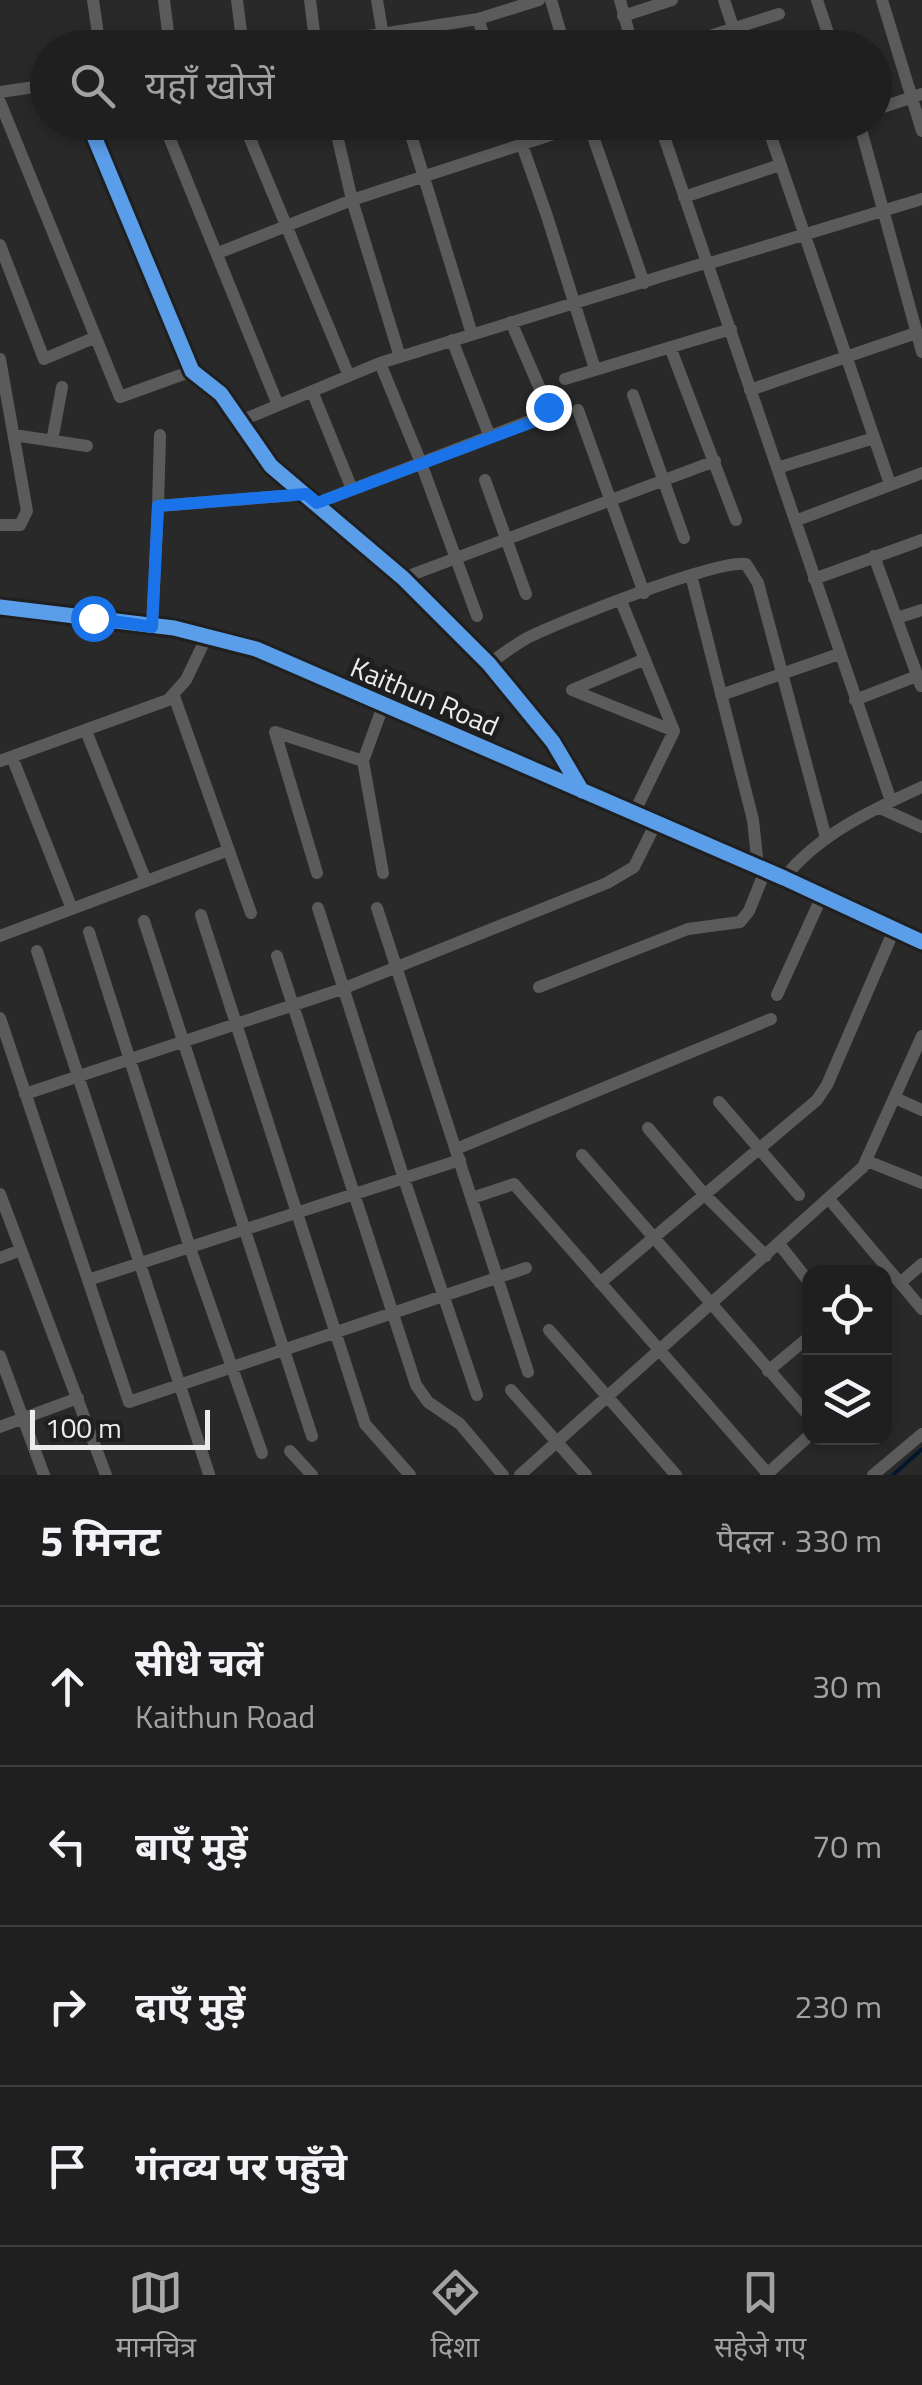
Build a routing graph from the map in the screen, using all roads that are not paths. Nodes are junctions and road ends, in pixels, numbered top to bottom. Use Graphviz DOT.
graph roads {
  1 [pos="93,0"];
  2 [pos="164,0"];
  3 [pos="237,0"];
  4 [pos="310,0"];
  5 [pos="377,0"];
  6 [pos="540,0"];
  7 [pos="551,0"];
  8 [pos="620,0"];
  9 [pos="672,0"];
  10 [pos="724,0"];
  11 [pos="817,0"];
  12 [pos="882,0"];
  13 [pos="517,3"];
  14 [pos="779,14"];
  15 [pos="623,16"];
  16 [pos="478,19"];
  17 [pos="732,26"];
  18 [pos="97,30"];
  19 [pos="168,30"];
  20 [pos="241,30"];
  21 [pos="313,30"];
  22 [pos="381,30"];
  23 [pos="402,30"];
  24 [pos="482,30"];
  25 [pos="560,30"];
  26 [pos="628,30"];
  27 [pos="721,30"];
  28 [pos="733,30"];
  29 [pos="827,30"];
  30 [pos="30,88"];
  31 [pos="0,92"];
  32 [pos="916,96"];
  33 [pos="0,102"];
  34 [pos="892,104"];
  35 [pos="922,131"];
  36 [pos="96,140"];
  37 [pos="171,140"];
  38 [pos="250,140"];
  39 [pos="338,140"];
  40 [pos="412,140"];
  41 [pos="520,140"];
  42 [pos="531,140"];
  43 [pos="595,140"];
  44 [pos="668,140"];
  45 [pos="772,140"];
  46 [pos="864,140"];
  47 [pos="521,143"];
  48 [pos="780,164"];
  49 [pos="423,176"];
  50 [pos="684,197"];
  51 [pos="352,200"];
  52 [pos="922,200"];
  53 [pos="884,211"];
  54 [pos="285,226"];
  55 [pos="803,233"];
  56 [pos="0,244"];
  57 [pos="218,253"];
  58 [pos="708,263"];
  59 [pos="644,283"];
  60 [pos="575,304"];
  61 [pos="510,322"];
  62 [pos="731,329"];
  63 [pos="916,333"];
  64 [pos="472,334"];
  65 [pos="96,337"];
  66 [pos="452,340"];
  67 [pos="670,347"];
  68 [pos="922,352"];
  69 [pos="400,357"];
  70 [pos="846,357"];
  71 [pos="0,360"];
  72 [pos="380,363"];
  73 [pos="595,370"];
  74 [pos="192,371"];
  75 [pos="349,376"];
  76 [pos="565,379"];
  77 [pos="62,387"];
  78 [pos="750,390"];
  79 [pos="312,391"];
  80 [pos="633,394"];
  81 [pos="278,405"];
  82 [pos="578,410"];
  83 [pos="240,421"];
  84 [pos="14,435"];
  85 [pos="160,435"];
  86 [pos="490,437"];
  87 [pos="874,438"];
  88 [pos="52,441"];
  89 [pos="87,446"];
  90 [pos="715,461"];
  91 [pos="421,462"];
  92 [pos="777,468"];
  93 [pos="922,473"];
  94 [pos="485,480"];
  95 [pos="664,480"];
  96 [pos="890,484"];
  97 [pos="352,489"];
  98 [pos="312,498"];
  99 [pos="610,500"];
  100 [pos="158,506"];
  101 [pos="736,520"];
  102 [pos="795,521"];
  103 [pos="0,525"];
  104 [pos="684,538"];
  105 [pos="506,540"];
  106 [pos="922,540"];
  107 [pos="874,556"];
  108 [pos="457,558"];
  109 [pos="691,575"];
  110 [pos="404,578"];
  111 [pos="814,578"];
  112 [pos="644,592"];
  113 [pos="526,594"];
  114 [pos="621,601"];
  115 [pos="0,607"];
  116 [pos="922,610"];
  117 [pos="478,616"];
  118 [pos="896,618"];
  119 [pos="152,627"];
  120 [pos="207,636"];
  121 [pos="839,654"];
  122 [pos="645,659"];
  123 [pos="488,664"];
  124 [pos="782,674"];
  125 [pos="921,684"];
  126 [pos="722,695"];
  127 [pos="174,696"];
  128 [pos="855,700"];
  129 [pos="383,706"];
  130 [pos="86,732"];
  131 [pos="674,732"];
  132 [pos="6,759"];
  133 [pos="363,761"];
  134 [pos="922,787"];
  135 [pos="582,791"];
  136 [pos="886,804"];
  137 [pos="634,812"];
  138 [pos="656,823"];
  139 [pos="922,826"];
  140 [pos="826,838"];
  141 [pos="229,850"];
  142 [pos="762,869"];
  143 [pos="318,873"];
  144 [pos="383,874"];
  145 [pos="784,878"];
  146 [pos="146,881"];
  147 [pos="822,896"];
  148 [pos="318,908"];
  149 [pos="377,908"];
  150 [pos="72,909"];
  151 [pos="251,913"];
  152 [pos="201,915"];
  153 [pos="144,921"];
  154 [pos="894,930"];
  155 [pos="1,931"];
  156 [pos="89,932"];
  157 [pos="922,942"];
  158 [pos="37,952"];
  159 [pos="277,956"];
  160 [pos="398,967"];
  161 [pos="539,987"];
  162 [pos="342,989"];
  163 [pos="777,994"];
  164 [pos="291,1006"];
  165 [pos="0,1018"];
  166 [pos="772,1019"];
  167 [pos="235,1024"];
  168 [pos="922,1036"];
  169 [pos="184,1042"];
  170 [pos="130,1060"];
  171 [pos="78,1076"];
  172 [pos="25,1094"];
  173 [pos="895,1098"];
  174 [pos="718,1102"];
  175 [pos="922,1110"];
  176 [pos="648,1128"];
  177 [pos="756,1148"];
  178 [pos="458,1154"];
  179 [pos="582,1155"];
  180 [pos="867,1161"];
  181 [pos="404,1179"];
  182 [pos="922,1183"];
  183 [pos="0,1194"];
  184 [pos="704,1194"];
  185 [pos="799,1194"];
  186 [pos="354,1196"];
  187 [pos="472,1198"];
  188 [pos="829,1199"];
  189 [pos="298,1214"];
  190 [pos="246,1231"];
  191 [pos="652,1239"];
  192 [pos="779,1244"];
  193 [pos="190,1248"];
  194 [pos="22,1250"];
  195 [pos="766,1256"];
  196 [pos="0,1258"];
  197 [pos="140,1264"];
  198 [pos="922,1264"];
  199 [pos="526,1268"];
  200 [pos="802,1273"];
  201 [pos="497,1278"];
  202 [pos="88,1280"];
  203 [pos="900,1283"];
  204 [pos="600,1284"];
  205 [pos="444,1296"];
  206 [pos="711,1304"];
  207 [pos="922,1309"];
  208 [pos="392,1312"];
  209 [pos="549,1330"];
  210 [pos="335,1331"];
  211 [pos="802,1343"];
  212 [pos="283,1349"];
  213 [pos="659,1350"];
  214 [pos="0,1356"];
  215 [pos="231,1367"];
  216 [pos="768,1371"];
  217 [pos="528,1372"];
  218 [pos="180,1384"];
  219 [pos="510,1390"];
  220 [pos="477,1395"];
  221 [pos="608,1397"];
  222 [pos="78,1398"];
  223 [pos="802,1408"];
  224 [pos="24,1418"];
  225 [pos="0,1427"];
  226 [pos="922,1434"];
  227 [pos="312,1436"];
  228 [pos="557,1442"];
  229 [pos="802,1442"];
  230 [pos="290,1451"];
  231 [pos="262,1453"];
  232 [pos="209,1474"];
  233 [pos="44,1475"];
  234 [pos="106,1475"];
  235 [pos="312,1475"];
  236 [pos="410,1475"];
  237 [pos="503,1475"];
  238 [pos="520,1475"];
  239 [pos="586,1475"];
  240 [pos="676,1475"];
  241 [pos="767,1475"];
  242 [pos="874,1475"];
  1 -- 18 [label="street"];
  2 -- 19 [label="street"];
  3 -- 20 [label="street"];
  4 -- 21 [label="street"];
  5 -- 22 [label="street"];
  6 -- 13 [label="street"];
  7 -- 25 [label="street"];
  8 -- 15 [label="street"];
  9 -- 15 [label="street"];
  10 -- 17 [label="street"];
  11 -- 29 [label="street"];
  12 -- 32 [label="street"];
  13 -- 16 [label="street"];
  14 -- 17 [label="street"];
  15 -- 26 [label="street"];
  16 -- 23 [label="street"];
  16 -- 24 [label="street"];
  17 -- 27 [label="street"];
  17 -- 28 [label="street"];
  30 -- 31 [label="street"];
  32 -- 34 [label="street"];
  32 -- 35 [label="street"];
  33 -- 65 [label="street"];
  36 -- 74 [label="street"];
  37 -- 57 [label="street"];
  38 -- 54 [label="street"];
  39 -- 51 [label="street"];
  40 -- 49 [label="street"];
  41 -- 47 [label="street"];
  42 -- 47 [label="street"];
  43 -- 59 [label="street"];
  44 -- 50 [label="street"];
  45 -- 48 [label="street"];
  46 -- 53 [label="street"];
  47 -- 49 [label="street"];
  47 -- 60 [label="street"];
  48 -- 50 [label="street"];
  48 -- 55 [label="street"];
  49 -- 51 [label="street"];
  49 -- 64 [label="street"];
  50 -- 58 [label="street"];
  51 -- 54 [label="street"];
  51 -- 69 [label="street"];
  52 -- 53 [label="street"];
  53 -- 55 [label="street"];
  53 -- 63 [label="street"];
  54 -- 57 [label="street"];
  54 -- 75 [label="street"];
  55 -- 58 [label="street"];
  55 -- 70 [label="street"];
  56 -- 65 [label="street"];
  57 -- 81 [label="street"];
  58 -- 59 [label="street"];
  58 -- 62 [label="street"];
  59 -- 60 [label="street"];
  60 -- 61 [label="street"];
  60 -- 73 [label="street"];
  61 -- 64 [label="street"];
  61 -- 86 [label="street"];
  62 -- 67 [label="street"];
  62 -- 78 [label="street"];
  63 -- 68 [label="street"];
  63 -- 70 [label="street"];
  64 -- 66 [label="street"];
  65 -- 74 [label="street"];
  66 -- 69 [label="street"];
  66 -- 86 [label="street"];
  67 -- 73 [label="street"];
  67 -- 90 [label="street"];
  69 -- 72 [label="street"];
  70 -- 78 [label="street"];
  70 -- 87 [label="street"];
  71 -- 84 [label="street"];
  72 -- 75 [label="street"];
  72 -- 91 [label="street"];
  73 -- 76 [label="street"];
  74 -- 83 [label="street"];
  75 -- 79 [label="street"];
  77 -- 88 [label="street"];
  78 -- 92 [label="street"];
  79 -- 81 [label="street"];
  79 -- 97 [label="street"];
  80 -- 95 [label="street"];
  81 -- 83 [label="street"];
  82 -- 99 [label="street"];
  83 -- 98 [label="street"];
  84 -- 88 [label="street"];
  84 -- 103 [label="street"];
  85 -- 100 [label="street"];
  86 -- 91 [label="street"];
  87 -- 92 [label="street"];
  87 -- 96 [label="street"];
  88 -- 89 [label="street"];
  90 -- 95 [label="street"];
  90 -- 101 [label="street"];
  91 -- 97 [label="street"];
  91 -- 108 [label="street"];
  92 -- 102 [label="street"];
  93 -- 96 [label="street"];
  94 -- 105 [label="street"];
  95 -- 99 [label="street"];
  95 -- 104 [label="street"];
  96 -- 102 [label="street"];
  97 -- 98 [label="street"];
  98 -- 100 [label="street"];
  98 -- 110 [label="street"];
  99 -- 105 [label="street"];
  99 -- 112 [label="street"];
  100 -- 119 [label="street"];
  102 -- 111 [label="street"];
  105 -- 108 [label="street"];
  105 -- 113 [label="street"];
  106 -- 107 [label="street"];
  107 -- 111 [label="street"];
  107 -- 118 [label="street"];
  108 -- 110 [label="street"];
  108 -- 117 [label="street"];
  109 -- 112 [label="street"];
  109 -- 124 [label="street"];
  109 -- 126 [label="street"];
  110 -- 123 [label="street"];
  111 -- 121 [label="street"];
  112 -- 114 [label="street"];
  114 -- 122 [label="street"];
  114 -- 123 [label="street"];
  115 -- 119 [label="street, Kaithun Road"];
  116 -- 118 [label="street"];
  118 -- 125 [label="street"];
  119 -- 120 [label="street, Kaithun Road"];
  120 -- 127 [label="street"];
  120 -- 129 [label="street, Kaithun Road"];
  121 -- 124 [label="street"];
  121 -- 128 [label="street"];
  122 -- 131 [label="street"];
  122 -- 131 [label="street"];
  123 -- 135 [label="street"];
  124 -- 126 [label="street"];
  124 -- 140 [label="street"];
  125 -- 128 [label="street"];
  126 -- 142 [label="street"];
  127 -- 130 [label="street"];
  127 -- 141 [label="street"];
  128 -- 136 [label="street"];
  129 -- 133 [label="street"];
  129 -- 135 [label="street, Kaithun Road"];
  130 -- 132 [label="street"];
  130 -- 146 [label="street"];
  131 -- 137 [label="street"];
  132 -- 150 [label="street"];
  133 -- 143 [label="street"];
  133 -- 144 [label="street"];
  134 -- 136 [label="street"];
  135 -- 137 [label="street, Kaithun Road"];
  136 -- 139 [label="street"];
  136 -- 140 [label="street"];
  137 -- 138 [label="street, Kaithun Road"];
  138 -- 142 [label="street, Kaithun Road"];
  138 -- 160 [label="street"];
  140 -- 145 [label="street"];
  141 -- 146 [label="street"];
  141 -- 151 [label="street"];
  142 -- 145 [label="street, Kaithun Road"];
  142 -- 161 [label="street"];
  145 -- 147 [label="street, Kaithun Road"];
  146 -- 150 [label="street"];
  147 -- 154 [label="street, Kaithun Road"];
  147 -- 163 [label="street"];
  148 -- 162 [label="street"];
  149 -- 160 [label="street"];
  150 -- 155 [label="street"];
  152 -- 167 [label="street"];
  153 -- 169 [label="street"];
  154 -- 157 [label="street, Kaithun Road"];
  154 -- 177 [label="street"];
  156 -- 170 [label="street"];
  158 -- 171 [label="street"];
  159 -- 164 [label="street"];
  160 -- 162 [label="street"];
  160 -- 178 [label="street"];
  162 -- 164 [label="street"];
  162 -- 181 [label="street"];
  164 -- 167 [label="street"];
  164 -- 186 [label="street"];
  165 -- 172 [label="street"];
  166 -- 178 [label="street"];
  167 -- 169 [label="street"];
  167 -- 189 [label="street"];
  168 -- 173 [label="street"];
  169 -- 170 [label="street"];
  169 -- 190 [label="street"];
  170 -- 171 [label="street"];
  170 -- 193 [label="street"];
  171 -- 172 [label="street"];
  171 -- 197 [label="street"];
  172 -- 202 [label="street"];
  173 -- 175 [label="street"];
  173 -- 180 [label="street"];
  174 -- 177 [label="street"];
  176 -- 184 [label="street"];
  177 -- 184 [label="street"];
  177 -- 185 [label="street"];
  178 -- 181 [label="street"];
  178 -- 187 [label="street"];
  179 -- 191 [label="street"];
  180 -- 182 [label="street"];
  180 -- 188 [label="street"];
  181 -- 186 [label="street"];
  181 -- 205 [label="street"];
  183 -- 194 [label="street"];
  184 -- 191 [label="street"];
  184 -- 195 [label="street"];
  186 -- 189 [label="street"];
  186 -- 208 [label="street"];
  187 -- 201 [label="street"];
  187 -- 204 [label="street"];
  188 -- 192 [label="street"];
  188 -- 203 [label="street"];
  189 -- 190 [label="street"];
  189 -- 210 [label="street"];
  190 -- 193 [label="street"];
  190 -- 212 [label="street"];
  191 -- 204 [label="street"];
  191 -- 206 [label="street"];
  192 -- 195 [label="street"];
  192 -- 200 [label="street"];
  193 -- 197 [label="street"];
  193 -- 215 [label="street"];
  194 -- 196 [label="street"];
  194 -- 222 [label="street"];
  195 -- 206 [label="street"];
  197 -- 202 [label="street"];
  197 -- 218 [label="street"];
  198 -- 203 [label="street"];
  199 -- 201 [label="street"];
  201 -- 205 [label="street"];
  201 -- 217 [label="street"];
  202 -- 218 [label="street"];
  203 -- 207 [label="street"];
  204 -- 213 [label="street"];
  205 -- 208 [label="street"];
  205 -- 220 [label="street"];
  206 -- 213 [label="street"];
  206 -- 216 [label="street"];
  208 -- 210 [label="street"];
  208 -- 237 [label="street"];
  209 -- 221 [label="street"];
  210 -- 212 [label="street"];
  210 -- 236 [label="street"];
  211 -- 216 [label="street"];
  212 -- 215 [label="street"];
  212 -- 227 [label="street"];
  213 -- 221 [label="street"];
  213 -- 241 [label="street"];
  214 -- 224 [label="street"];
  215 -- 218 [label="street"];
  215 -- 231 [label="street"];
  216 -- 223 [label="street"];
  218 -- 232 [label="street"];
  219 -- 228 [label="street"];
  221 -- 228 [label="street"];
  221 -- 240 [label="street"];
  222 -- 224 [label="street"];
  222 -- 234 [label="street"];
  224 -- 225 [label="street"];
  224 -- 233 [label="street"];
  226 -- 242 [label="street"];
  228 -- 238 [label="street"];
  228 -- 239 [label="street"];
  229 -- 241 [label="street"];
  230 -- 235 [label="street"];
}
